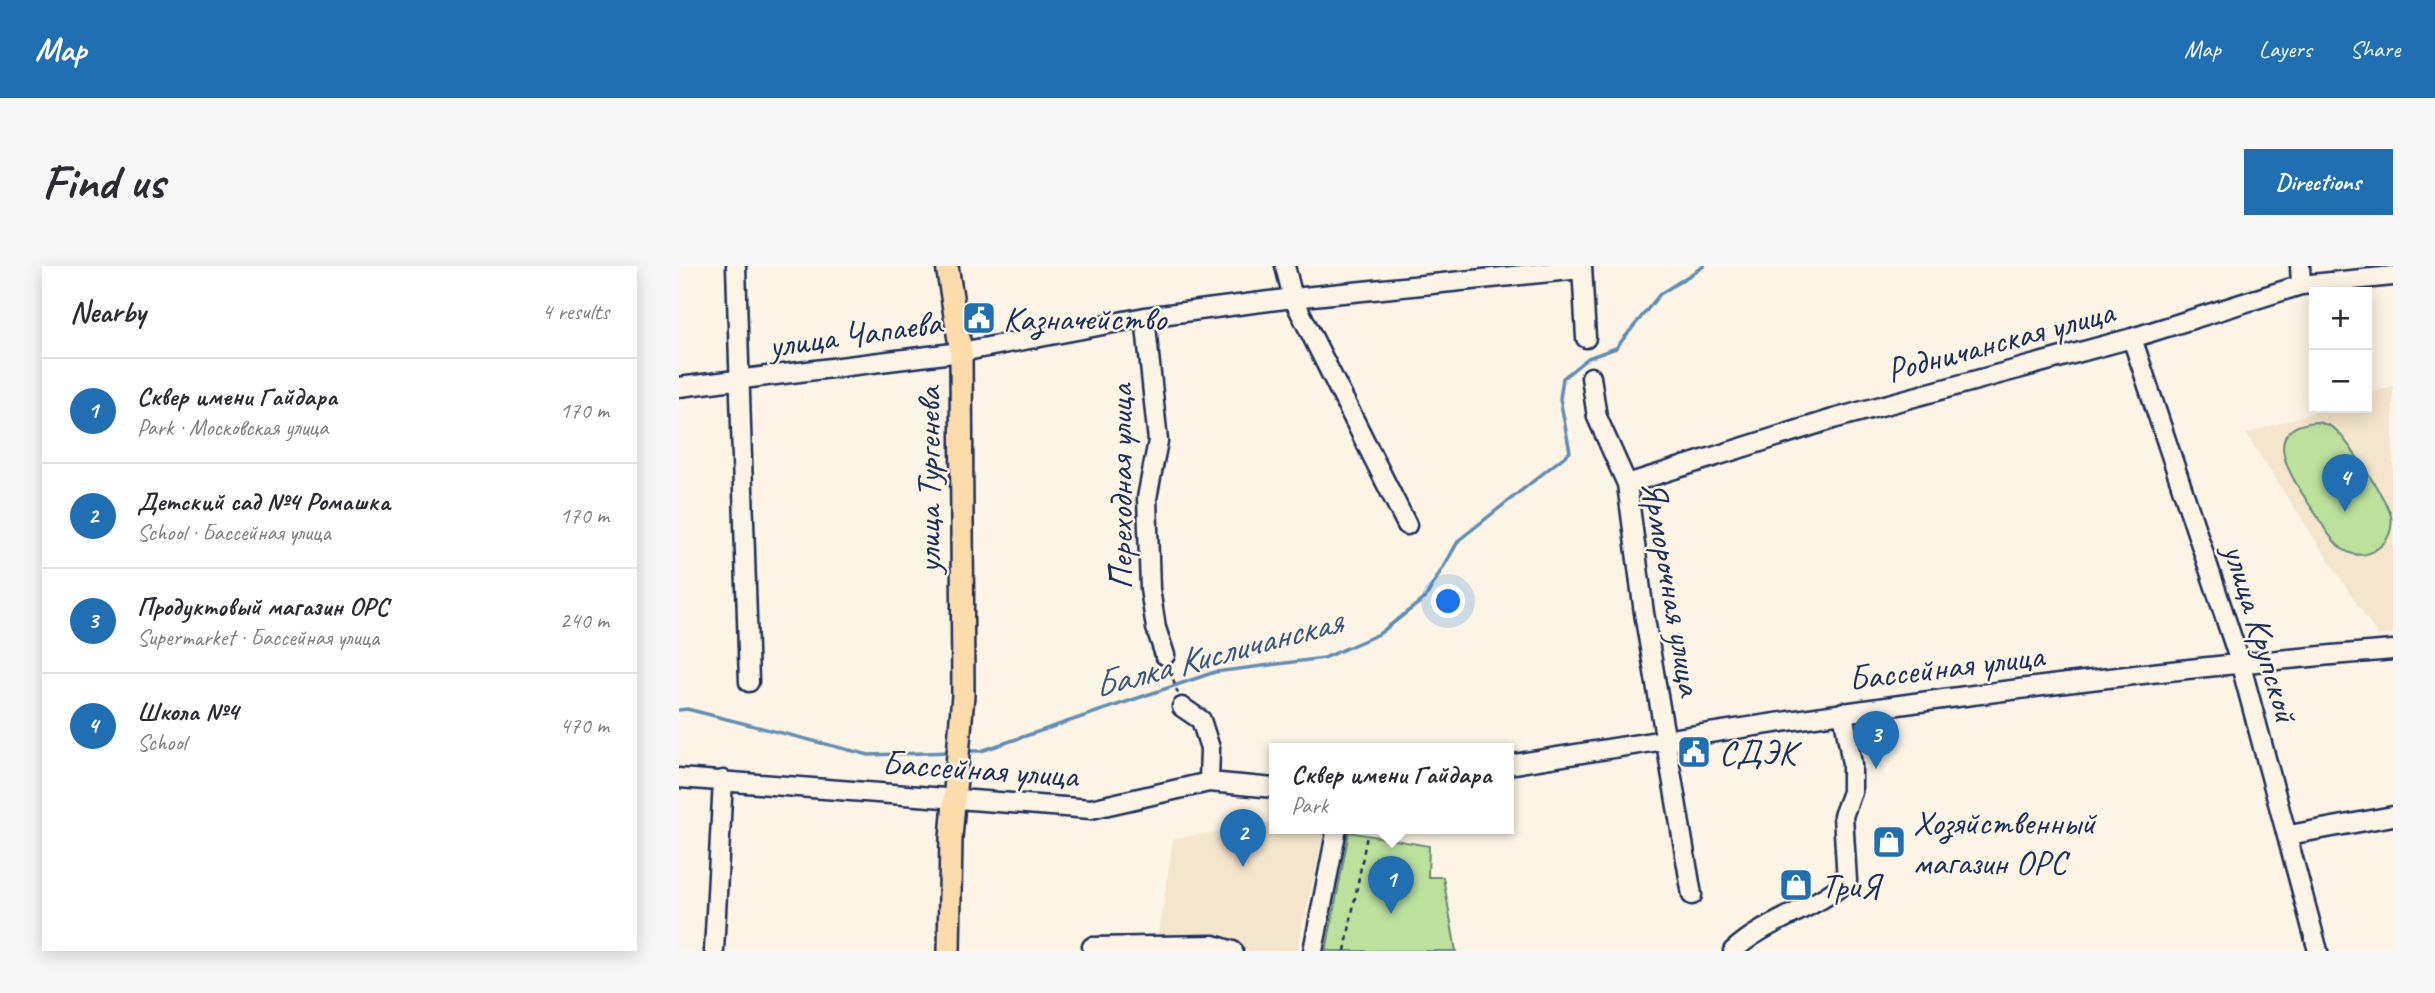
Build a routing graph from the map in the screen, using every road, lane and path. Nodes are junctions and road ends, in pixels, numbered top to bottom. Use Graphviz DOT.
graph roads {
  1 [pos="736,266"];
  2 [pos="947,266"];
  3 [pos="1285,266"];
  4 [pos="2299,266"];
  5 [pos="1581,268"];
  6 [pos="2393,276"];
  7 [pos="2301,285"];
  8 [pos="1293,298"];
  9 [pos="1145,317"];
  10 [pos="1586,338"];
  11 [pos="2132,338"];
  12 [pos="961,352"];
  13 [pos="1591,377"];
  14 [pos="741,381"];
  15 [pos="679,387"];
  16 [pos="1627,484"];
  17 [pos="1407,524"];
  18 [pos="2393,650"];
  19 [pos="1165,655"];
  20 [pos="2240,662"];
  21 [pos="749,682"];
  22 [pos="1182,707"];
  23 [pos="1843,712"];
  24 [pos="1666,739"];
  25 [pos="1514,764"];
  26 [pos="679,778"];
  27 [pos="723,779"];
  28 [pos="1209,782"];
  29 [pos="1269,788"];
  30 [pos="954,800"];
  31 [pos="2393,816"];
  32 [pos="1336,834"];
  33 [pos="1367,835"];
  34 [pos="2289,835"];
  35 [pos="1692,895"];
  36 [pos="1092,947"];
  37 [pos="714,951"];
  38 [pos="949,951"];
  39 [pos="1233,951"];
  40 [pos="1313,951"];
  41 [pos="1345,951"];
  42 [pos="1733,951"];
  43 [pos="2318,951"];
  1 -- 14 [label="street"];
  2 -- 12 [label="main road, улица Тургенева"];
  3 -- 8 [label="street"];
  4 -- 7 [label="street"];
  5 -- 8 [label="street, улица Чапаева"];
  5 -- 10 [label="street"];
  6 -- 7 [label="street, Родничанская улица"];
  7 -- 11 [label="street, Родничанская улица"];
  8 -- 9 [label="street, улица Чапаева"];
  8 -- 17 [label="street"];
  9 -- 12 [label="street, улица Чапаева"];
  9 -- 19 [label="street, Переходная улица"];
  11 -- 16 [label="street, Родничанская улица"];
  11 -- 20 [label="street, улица Крупской"];
  12 -- 14 [label="street, улица Чапаева"];
  12 -- 30 [label="main road, улица Тургенева"];
  13 -- 16 [label="street, Ярморочная улица"];
  14 -- 15 [label="street, улица Чапаева"];
  14 -- 21 [label="street"];
  16 -- 24 [label="street, Ярморочная улица"];
  18 -- 20 [label="street, Бассейная улица"];
  19 -- 22 [label="path"];
  20 -- 23 [label="street, Бассейная улица"];
  20 -- 34 [label="street, улица Крупской"];
  22 -- 28 [label="street"];
  23 -- 24 [label="street, Бассейная улица"];
  23 -- 42 [label="street"];
  24 -- 25 [label="street, Бассейная улица"];
  24 -- 35 [label="street, Ярморочная улица"];
  26 -- 27 [label="street, Бассейная улица"];
  27 -- 30 [label="street, Бассейная улица"];
  27 -- 37 [label="street"];
  28 -- 29 [label="street, Бассейная улица"];
  28 -- 30 [label="street, Бассейная улица"];
  30 -- 38 [label="main road"];
  31 -- 34 [label="street"];
  32 -- 40 [label="street"];
  33 -- 41 [label="path"];
  34 -- 43 [label="street, улица Крупской"];
  36 -- 39 [label="street"];
}
